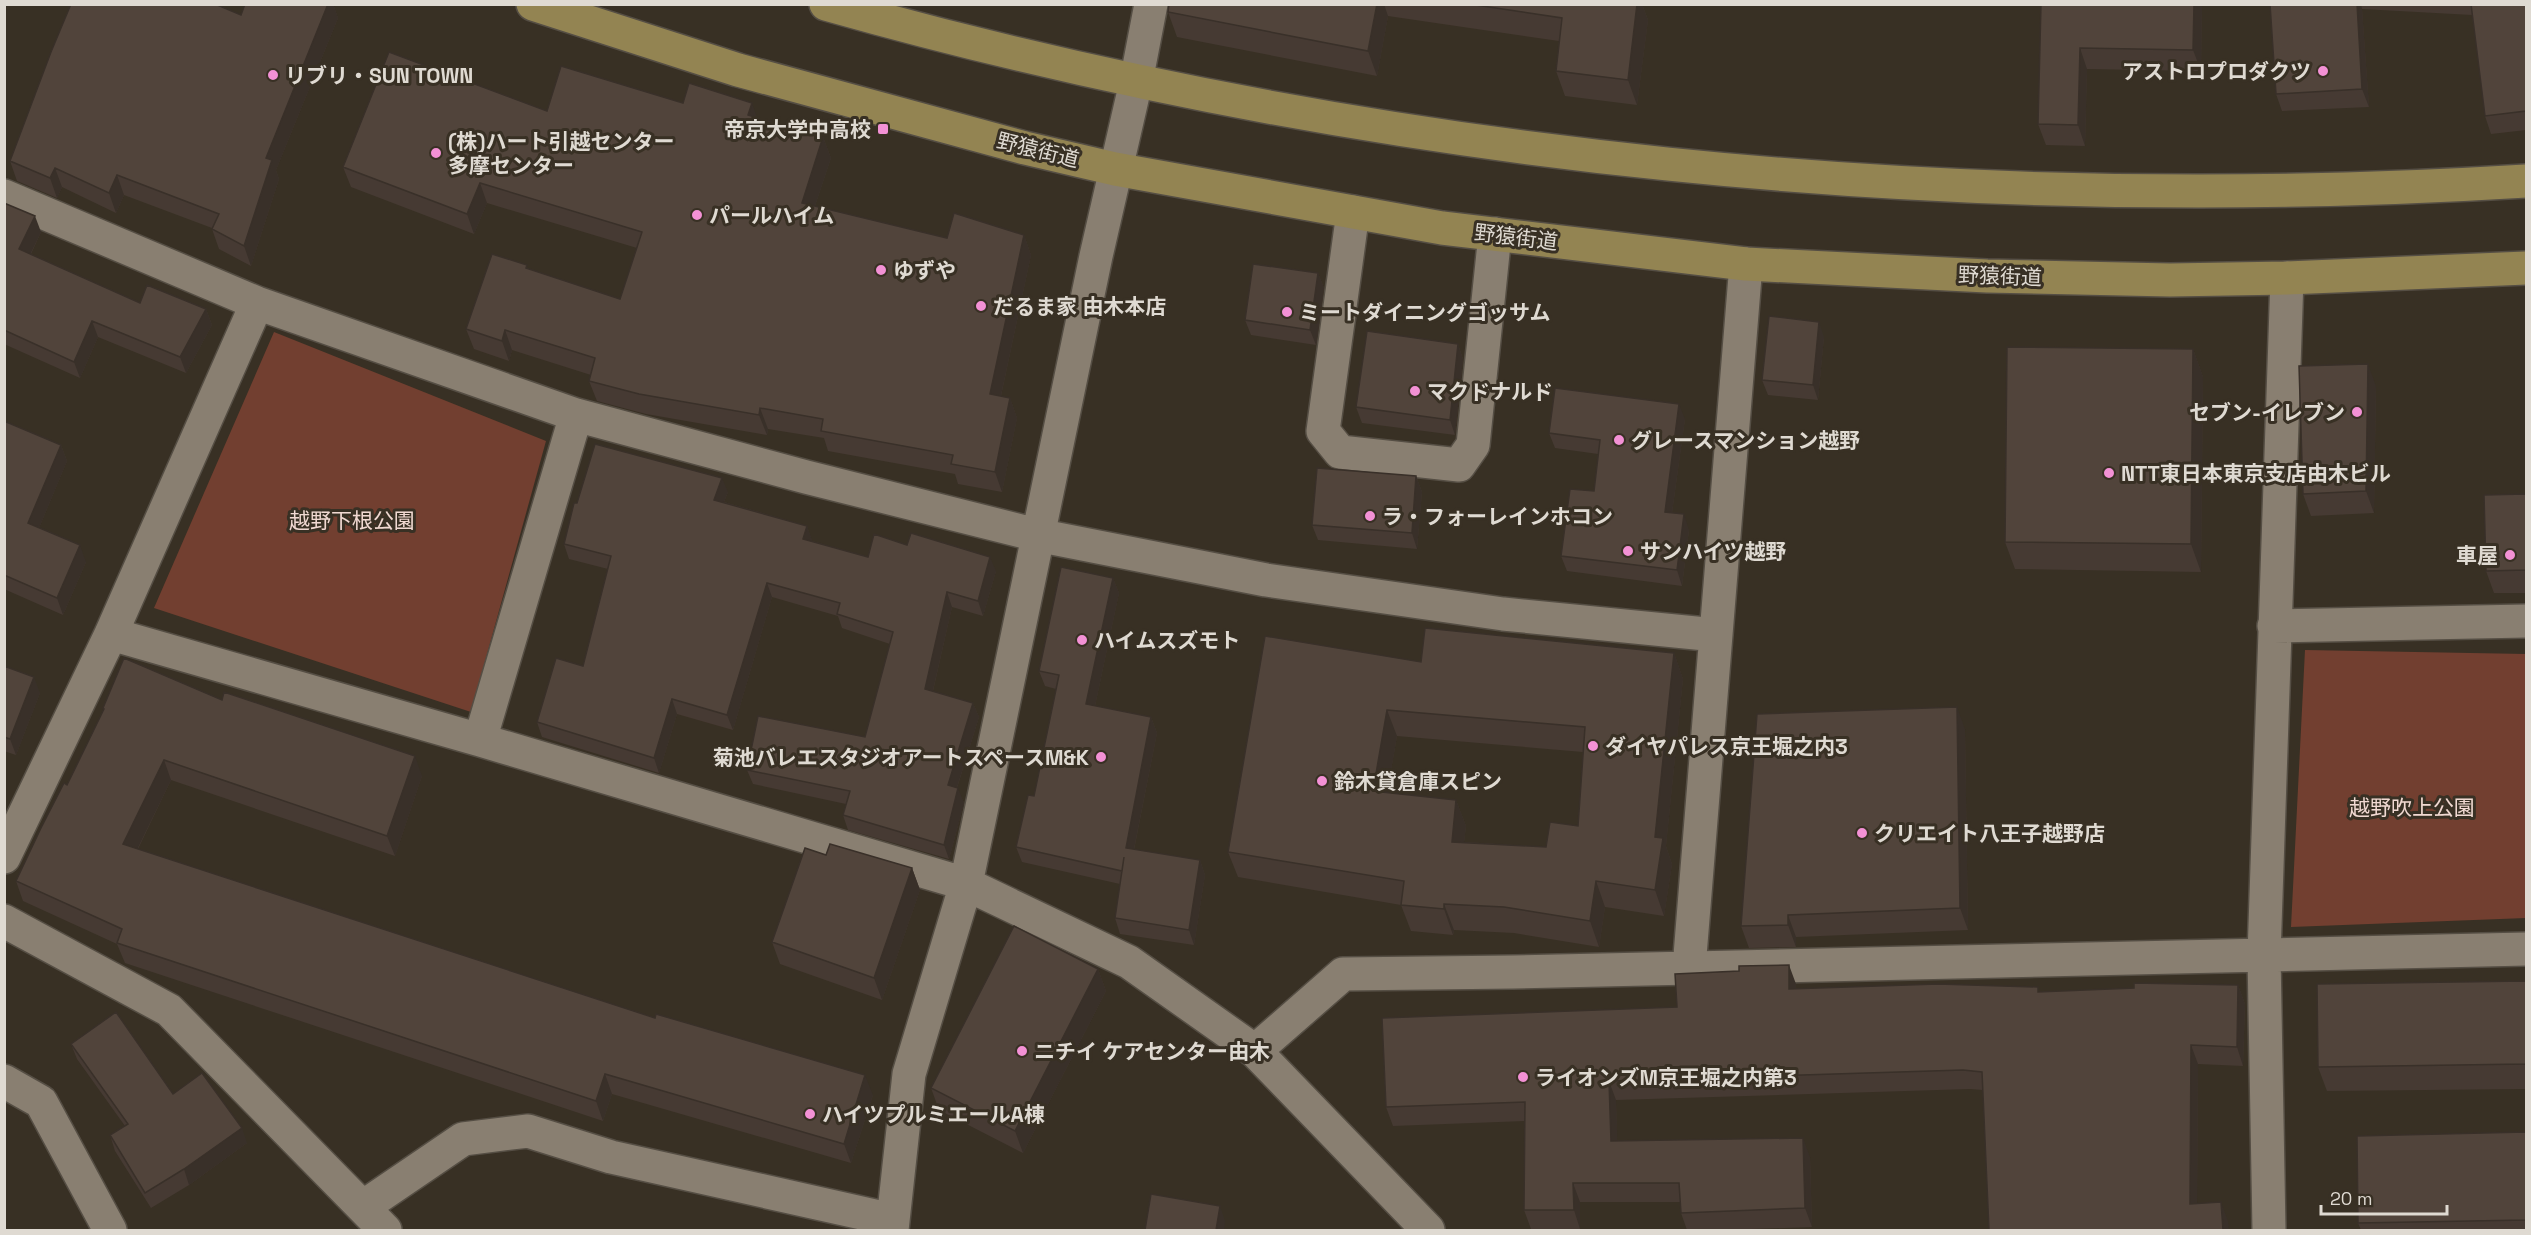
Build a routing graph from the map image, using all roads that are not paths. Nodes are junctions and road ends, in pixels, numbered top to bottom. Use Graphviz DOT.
graph roads {
  1 [pos="533,4"];
  2 [pos="826,4"];
  3 [pos="1151,4"];
  4 [pos="1136,82"];
  5 [pos="1115,168"];
  6 [pos="2526,181"];
  7 [pos="4,196"];
  8 [pos="1353,212"];
  9 [pos="1495,234"];
  10 [pos="1746,264"];
  11 [pos="2526,268"];
  12 [pos="2288,278"];
  13 [pos="257,303"];
  14 [pos="576,415"];
  15 [pos="1037,535"];
  16 [pos="2526,621"];
  17 [pos="2274,626"];
  18 [pos="111,634"];
  19 [pos="1716,635"];
  20 [pos="480,740"];
  21 [pos="4,857"];
  22 [pos="966,884"];
  23 [pos="4,921"];
  24 [pos="2526,949"];
  25 [pos="2264,955"];
  26 [pos="1689,968"];
  27 [pos="1255,1051"];
  28 [pos="4,1081"];
  29 [pos="374,1219"];
  30 [pos="892,1225"];
  31 [pos="110,1230"];
  32 [pos="1428,1230"];
  33 [pos="2269,1230"];
  1 -- 5 [label="main road, 野猿街道"];
  2 -- 4 [label="main road"];
  3 -- 4 [label="street"];
  4 -- 5 [label="street"];
  4 -- 6 [label="main road"];
  5 -- 8 [label="main road, 野猿街道"];
  5 -- 15 [label="street"];
  7 -- 13 [label="street"];
  8 -- 9 [label="main road, 野猿街道"];
  8 -- 9 [label="street"];
  9 -- 10 [label="main road, 野猿街道"];
  10 -- 12 [label="main road, 野猿街道"];
  10 -- 19 [label="street"];
  11 -- 12 [label="main road, 野猿街道"];
  12 -- 17 [label="street"];
  13 -- 14 [label="street"];
  13 -- 18 [label="street"];
  14 -- 15 [label="street"];
  14 -- 20 [label="street"];
  15 -- 19 [label="street"];
  15 -- 22 [label="street"];
  16 -- 17 [label="street"];
  17 -- 25 [label="street"];
  18 -- 20 [label="street"];
  18 -- 21 [label="street"];
  19 -- 26 [label="street"];
  20 -- 22 [label="street"];
  22 -- 27 [label="street"];
  22 -- 30 [label="street"];
  23 -- 29 [label="street"];
  24 -- 25 [label="street"];
  25 -- 26 [label="street"];
  25 -- 33 [label="street"];
  26 -- 27 [label="street"];
  27 -- 32 [label="street"];
  28 -- 31 [label="street"];
  29 -- 30 [label="street"];
}
